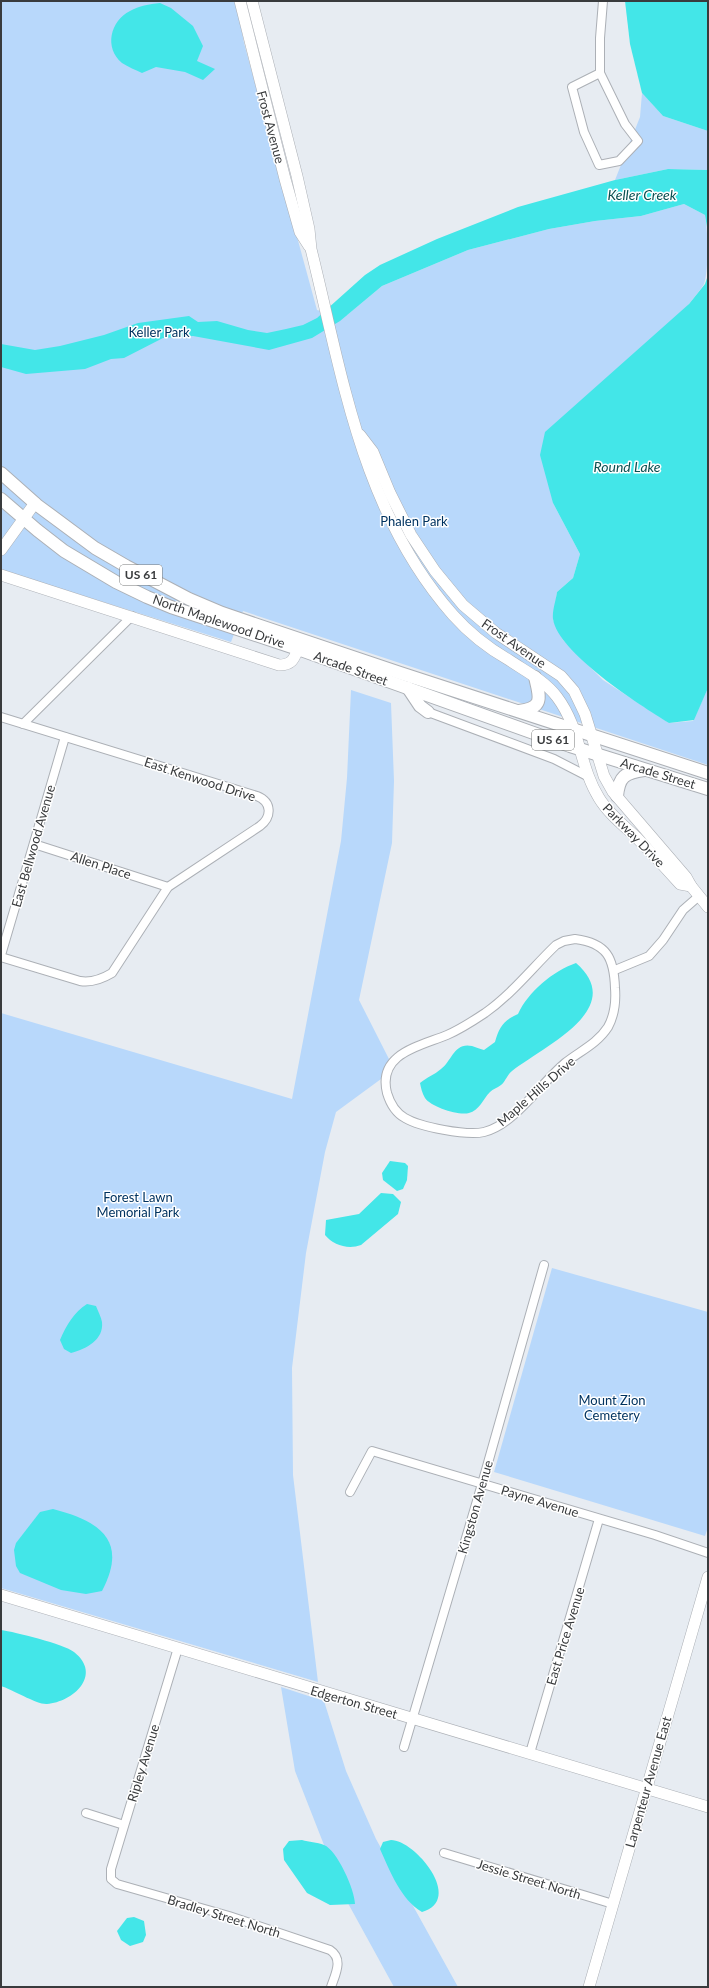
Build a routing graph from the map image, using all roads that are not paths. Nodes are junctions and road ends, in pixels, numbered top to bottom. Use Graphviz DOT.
graph roads {
  1 [pos="240,1"];
  2 [pos="252,1"];
  3 [pos="604,1"];
  4 [pos="600,73"];
  5 [pos="311,250"];
  6 [pos="358,433"];
  7 [pos="1,473"];
  8 [pos="1,499"];
  9 [pos="35,503"];
  10 [pos="23,519"];
  11 [pos="1,550"];
  12 [pos="1,576"];
  13 [pos="132,616"];
  14 [pos="300,644"];
  15 [pos="535,677"];
  16 [pos="403,682"];
  17 [pos="517,711"];
  18 [pos="428,712"];
  19 [pos="1,717"];
  20 [pos="23,724"];
  21 [pos="576,730"];
  22 [pos="592,736"];
  23 [pos="65,737"];
  24 [pos="581,749"];
  25 [pos="598,754"];
  26 [pos="647,770"];
  27 [pos="708,773"];
  28 [pos="589,777"];
  29 [pos="708,789"];
  30 [pos="617,796"];
  31 [pos="34,844"];
  32 [pos="691,886"];
  33 [pos="168,887"];
  34 [pos="700,896"];
  35 [pos="708,907"];
  36 [pos="1,956"];
  37 [pos="615,970"];
  38 [pos="544,1265"];
  39 [pos="482,1484"];
  40 [pos="350,1492"];
  41 [pos="599,1519"];
  42 [pos="708,1553"];
  43 [pos="708,1577"];
  44 [pos="1,1596"];
  45 [pos="178,1648"];
  46 [pos="413,1718"];
  47 [pos="404,1747"];
  48 [pos="530,1753"];
  49 [pos="646,1789"];
  50 [pos="708,1807"];
  51 [pos="86,1813"];
  52 [pos="124,1825"];
  53 [pos="444,1853"];
  54 [pos="111,1879"];
  55 [pos="613,1904"];
  56 [pos="331,1987"];
  57 [pos="589,1987"];
  1 -- 5 [label="street, Frost Avenue"];
  2 -- 5 [label="street, Frost Avenue"];
  3 -- 4 [label="street"];
  4 -- 4 [label="street"];
  5 -- 6 [label="street, Frost Avenue"];
  6 -- 15 [label="street, Frost Avenue"];
  6 -- 22 [label="street, Frost Avenue"];
  7 -- 9 [label="main road, North Maplewood Drive / US 61"];
  8 -- 10 [label="main road, North Maplewood Drive / US 61"];
  9 -- 10 [label="street"];
  9 -- 14 [label="main road, North Maplewood Drive / US 61"];
  10 -- 11 [label="street"];
  10 -- 14 [label="main road, North Maplewood Drive / US 61"];
  12 -- 13 [label="street, Arcade Street"];
  13 -- 14 [label="street, Arcade Street"];
  13 -- 20 [label="street"];
  14 -- 16 [label="main road, Arcade Street / US 61"];
  15 -- 17 [label="main road"];
  15 -- 21 [label="street, Frost Avenue"];
  16 -- 17 [label="main road, Arcade Street / US 61"];
  16 -- 18 [label="main road"];
  16 -- 24 [label="main road, Arcade Street / US 61"];
  17 -- 21 [label="main road, Arcade Street / US 61"];
  18 -- 28 [label="street"];
  19 -- 20 [label="street, East Kenwood Drive"];
  20 -- 23 [label="street, East Kenwood Drive"];
  21 -- 22 [label="main road, Arcade Street / US 61"];
  21 -- 24 [label="street, Frost Avenue"];
  22 -- 25 [label="street, Frost Avenue"];
  22 -- 27 [label="main road, Arcade Street / US 61"];
  23 -- 31 [label="street, East Bellwood Avenue"];
  23 -- 33 [label="street, East Kenwood Drive"];
  24 -- 25 [label="main road, Arcade Street / US 61"];
  24 -- 28 [label="street, Parkway Drive"];
  25 -- 26 [label="main road, Arcade Street / US 61"];
  25 -- 30 [label="street, Parkway Drive"];
  26 -- 29 [label="main road, Arcade Street / US 61"];
  26 -- 30 [label="main road"];
  28 -- 32 [label="street, Parkway Drive"];
  30 -- 32 [label="street, Parkway Drive"];
  31 -- 33 [label="street, Allen Place"];
  31 -- 36 [label="street, East Bellwood Avenue"];
  32 -- 34 [label="street, Parkway Drive"];
  33 -- 36 [label="street"];
  34 -- 35 [label="street, Parkway Drive"];
  34 -- 37 [label="street"];
  37 -- 37 [label="street, Maple Hills Drive"];
  38 -- 39 [label="street, Kingston Avenue"];
  39 -- 40 [label="street, Payne Avenue"];
  39 -- 41 [label="street, Payne Avenue"];
  39 -- 46 [label="street, Kingston Avenue"];
  41 -- 42 [label="street, Payne Avenue"];
  41 -- 48 [label="street, East Price Avenue"];
  43 -- 49 [label="street, Larpenteur Avenue East"];
  44 -- 45 [label="street, Edgerton Street"];
  45 -- 46 [label="street, Edgerton Street"];
  45 -- 52 [label="street, Ripley Avenue"];
  46 -- 47 [label="street, Kingston Avenue"];
  46 -- 48 [label="street, Edgerton Street"];
  48 -- 49 [label="street, Edgerton Street"];
  49 -- 50 [label="street, Edgerton Street"];
  49 -- 55 [label="street, Larpenteur Avenue East"];
  51 -- 52 [label="street"];
  52 -- 54 [label="street, Ripley Avenue"];
  53 -- 55 [label="street, Jessie Street North"];
  54 -- 56 [label="street, Bradley Street North"];
  55 -- 57 [label="street, Larpenteur Avenue East"];
}
